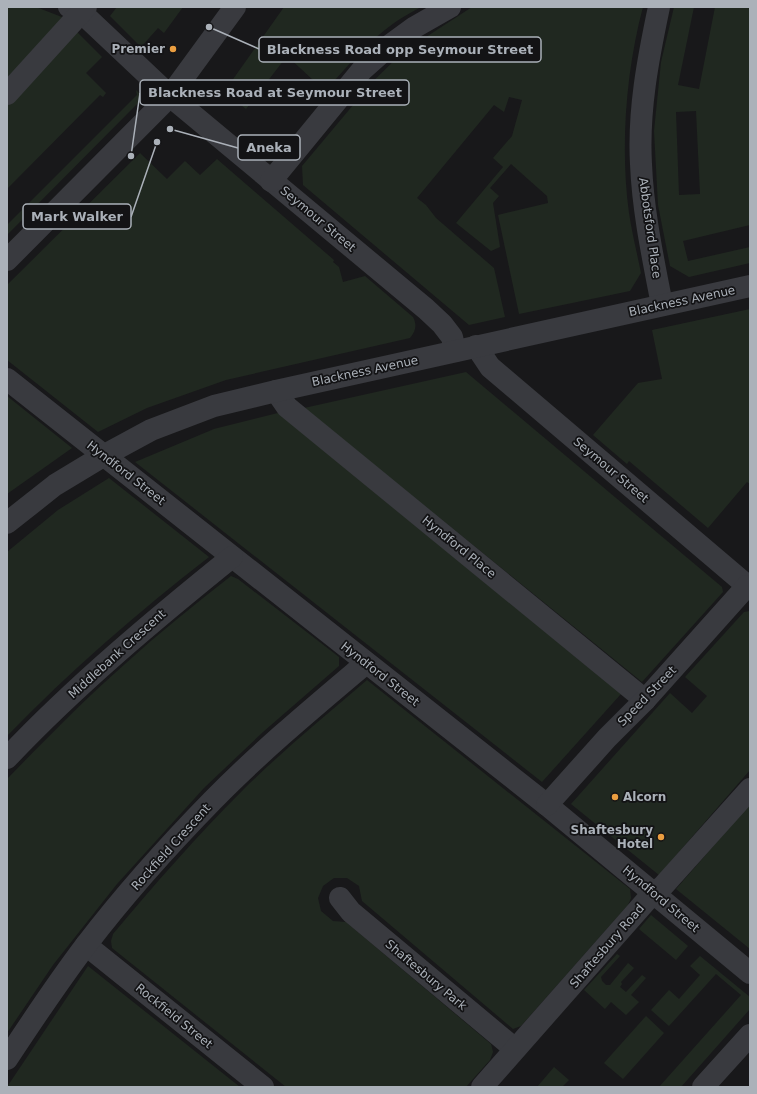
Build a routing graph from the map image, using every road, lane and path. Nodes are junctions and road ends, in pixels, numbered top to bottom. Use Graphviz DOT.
graph roads {
  1 [pos="235,7"];
  2 [pos="450,7"];
  3 [pos="659,7"];
  4 [pos="79,9"];
  5 [pos="7,94"];
  6 [pos="170,96"];
  7 [pos="271,180"];
  8 [pos="7,260"];
  9 [pos="750,286"];
  10 [pos="662,305"];
  11 [pos="476,346"];
  12 [pos="455,351"];
  13 [pos="7,379"];
  14 [pos="276,391"];
  15 [pos="103,456"];
  16 [pos="7,523"];
  17 [pos="232,557"];
  18 [pos="749,587"];
  19 [pos="366,663"];
  20 [pos="646,700"];
  21 [pos="7,758"];
  22 [pos="750,789"];
  23 [pos="547,805"];
  24 [pos="655,894"];
  25 [pos="340,898"];
  26 [pos="86,945"];
  27 [pos="750,972"];
  28 [pos="750,1035"];
  29 [pos="515,1049"];
  30 [pos="7,1059"];
  31 [pos="263,1087"];
  32 [pos="482,1087"];
  33 [pos="703,1087"];
  1 -- 6 [label="street"];
  2 -- 7 [label="street"];
  3 -- 10 [label="street, Abbotsford Place"];
  4 -- 5 [label="street"];
  4 -- 6 [label="street, Seymour Street"];
  6 -- 7 [label="street, Seymour Street"];
  6 -- 8 [label="street"];
  7 -- 12 [label="street, Seymour Street"];
  9 -- 10 [label="street, Blackness Avenue"];
  10 -- 11 [label="street, Blackness Avenue"];
  11 -- 12 [label="street, Blackness Avenue"];
  11 -- 18 [label="street, Seymour Street"];
  12 -- 14 [label="street, Blackness Avenue"];
  13 -- 15 [label="street, Hyndford Street"];
  14 -- 15 [label="street, Blackness Avenue"];
  14 -- 20 [label="street, Hyndford Place"];
  15 -- 16 [label="street, Blackness Avenue"];
  15 -- 17 [label="street, Hyndford Street"];
  17 -- 19 [label="street, Hyndford Street"];
  17 -- 21 [label="street, Middlebank Crescent"];
  18 -- 20 [label="street, Speed Street"];
  19 -- 23 [label="street, Hyndford Street"];
  19 -- 26 [label="street, Rockfield Crescent"];
  20 -- 23 [label="street, Speed Street"];
  22 -- 24 [label="street, Shaftesbury Road"];
  23 -- 24 [label="street, Hyndford Street"];
  24 -- 27 [label="street, Hyndford Street"];
  24 -- 29 [label="street, Shaftesbury Road"];
  25 -- 29 [label="street, Shaftesbury Park"];
  26 -- 30 [label="street, Rockfield Crescent"];
  26 -- 31 [label="street, Rockfield Street"];
  28 -- 33 [label="street"];
  29 -- 32 [label="street, Shaftesbury Road"];
}
